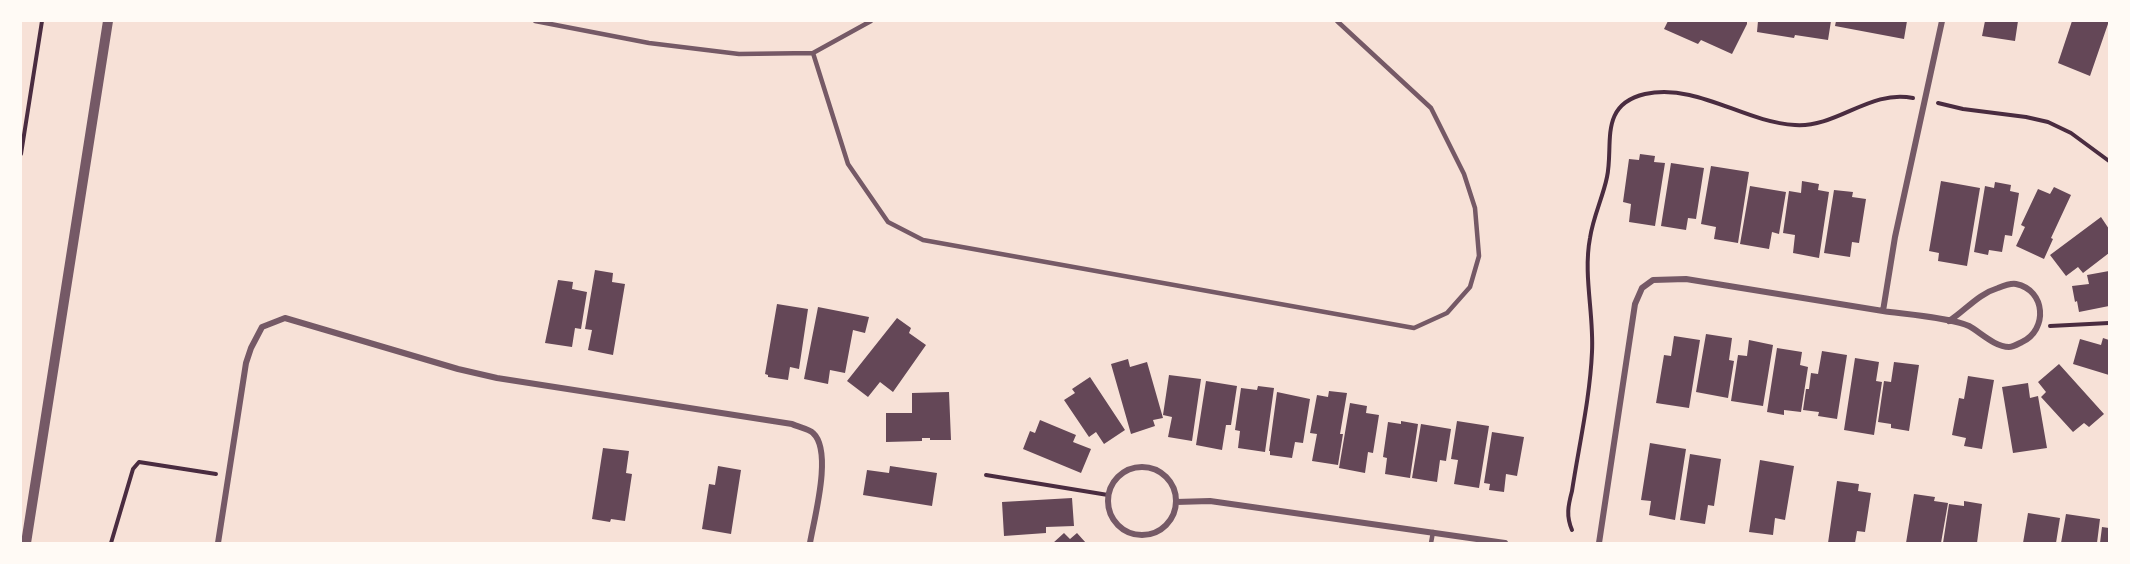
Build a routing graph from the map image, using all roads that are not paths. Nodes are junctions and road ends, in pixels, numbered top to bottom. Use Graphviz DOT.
graph roads {
  1 [pos="108,21"];
  2 [pos="536,21"];
  3 [pos="871,21"];
  4 [pos="1337,21"];
  5 [pos="1942,21"];
  6 [pos="551,22"];
  7 [pos="813,53"];
  8 [pos="1883,311"];
  9 [pos="1949,321"];
  10 [pos="1176,502"];
  11 [pos="1433,532"];
  12 [pos="26,543"];
  13 [pos="218,543"];
  14 [pos="810,543"];
  15 [pos="1431,543"];
  16 [pos="1505,543"];
  17 [pos="1599,543"];
  1 -- 12 [label="street"];
  2 -- 6 [label="lane"];
  3 -- 7 [label="lane"];
  4 -- 7 [label="lane"];
  5 -- 8 [label="street"];
  6 -- 7 [label="lane"];
  8 -- 9 [label="street"];
  8 -- 17 [label="street"];
  9 -- 9 [label="street"];
  10 -- 10 [label="street"];
  10 -- 11 [label="street"];
  11 -- 15 [label="lane"];
  11 -- 16 [label="street"];
  13 -- 14 [label="street"];
}
